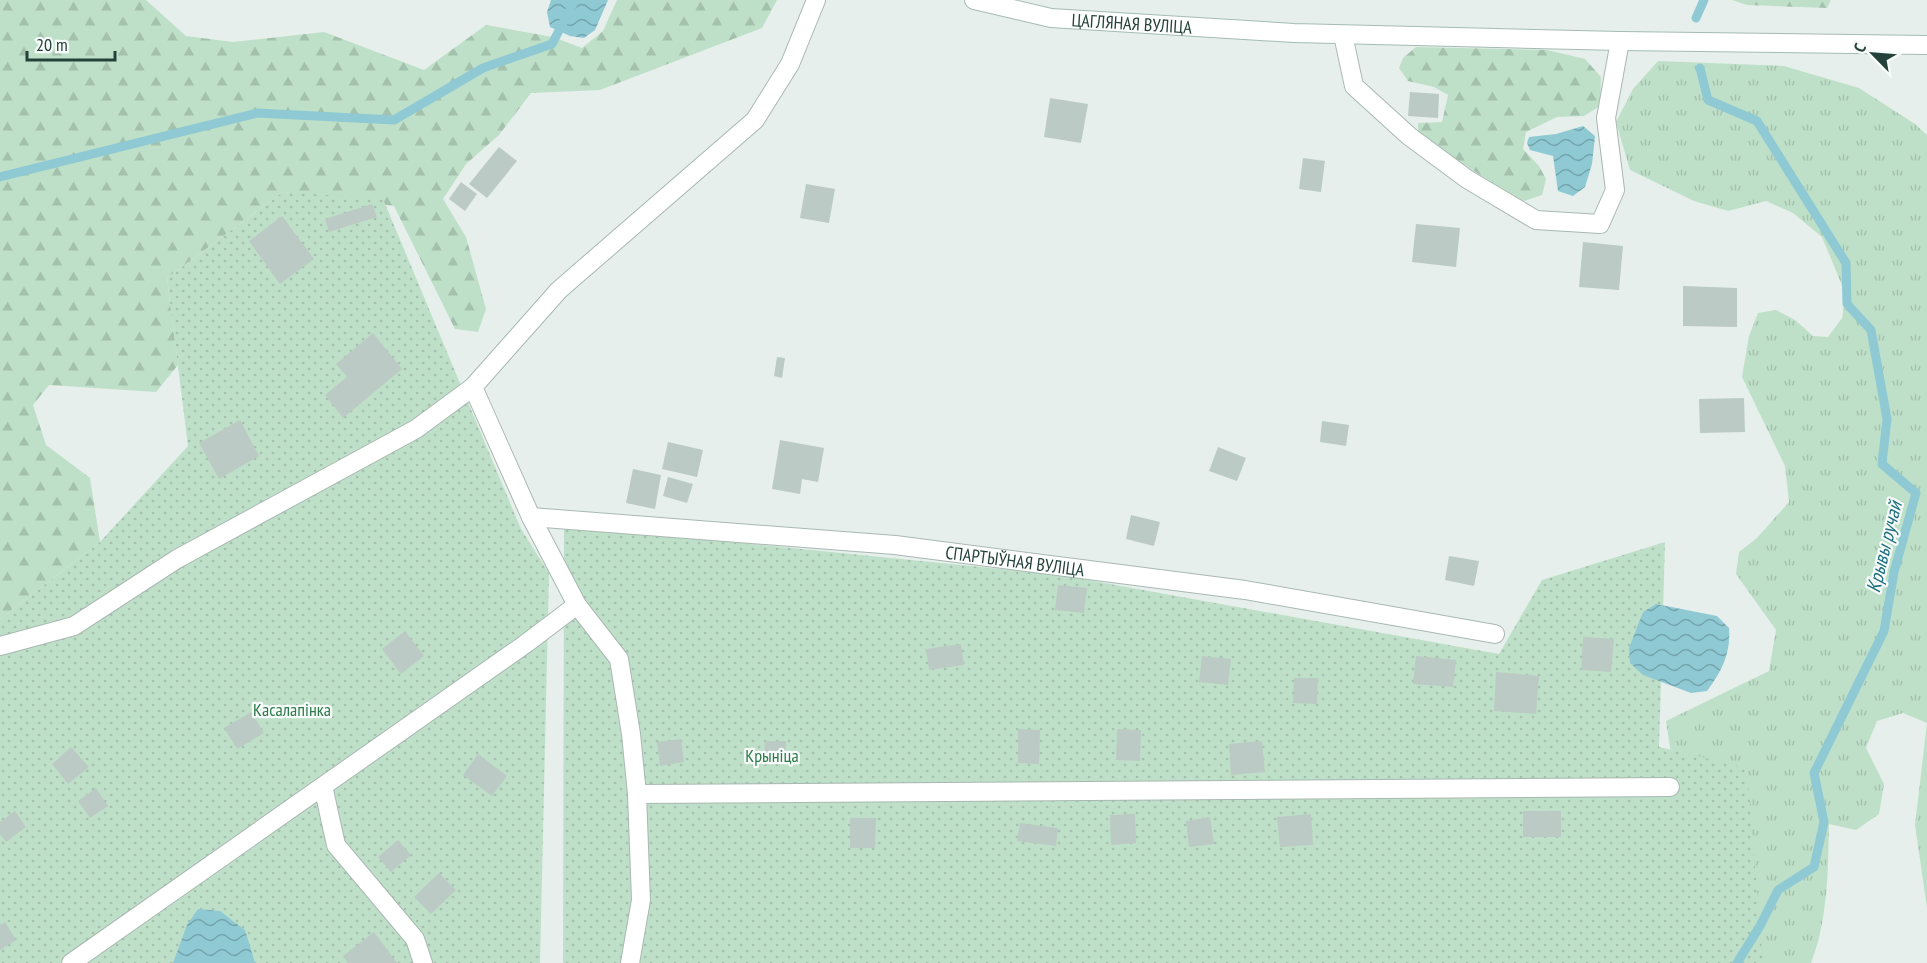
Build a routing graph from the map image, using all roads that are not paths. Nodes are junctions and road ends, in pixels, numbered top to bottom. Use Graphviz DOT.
graph roads {
  1 [pos="816,0"];
  2 [pos="974,0"];
  3 [pos="1343,35"];
  4 [pos="1620,41"];
  5 [pos="1927,45"];
  6 [pos="473,387"];
  7 [pos="531,518"];
  8 [pos="577,604"];
  9 [pos="1495,634"];
  10 [pos="0,646"];
  11 [pos="323,786"];
  12 [pos="1670,787"];
  13 [pos="637,794"];
  14 [pos="71,963"];
  15 [pos="423,963"];
  16 [pos="630,963"];
  1 -- 6 [label="street"];
  2 -- 3 [label="street, ЦАГЛЯНАЯ ВУЛІЦА"];
  3 -- 4 [label="street, ЦАГЛЯНАЯ ВУЛІЦА"];
  3 -- 4 [label="street"];
  4 -- 5 [label="street, ЦАГЛЯНАЯ ВУЛІЦА"];
  6 -- 7 [label="street"];
  6 -- 10 [label="street"];
  7 -- 8 [label="street"];
  7 -- 9 [label="street, СПАРТЫЎНАЯ ВУЛІЦА"];
  8 -- 11 [label="street"];
  8 -- 13 [label="street"];
  11 -- 14 [label="street"];
  11 -- 15 [label="street"];
  12 -- 13 [label="street"];
  13 -- 16 [label="street"];
}
